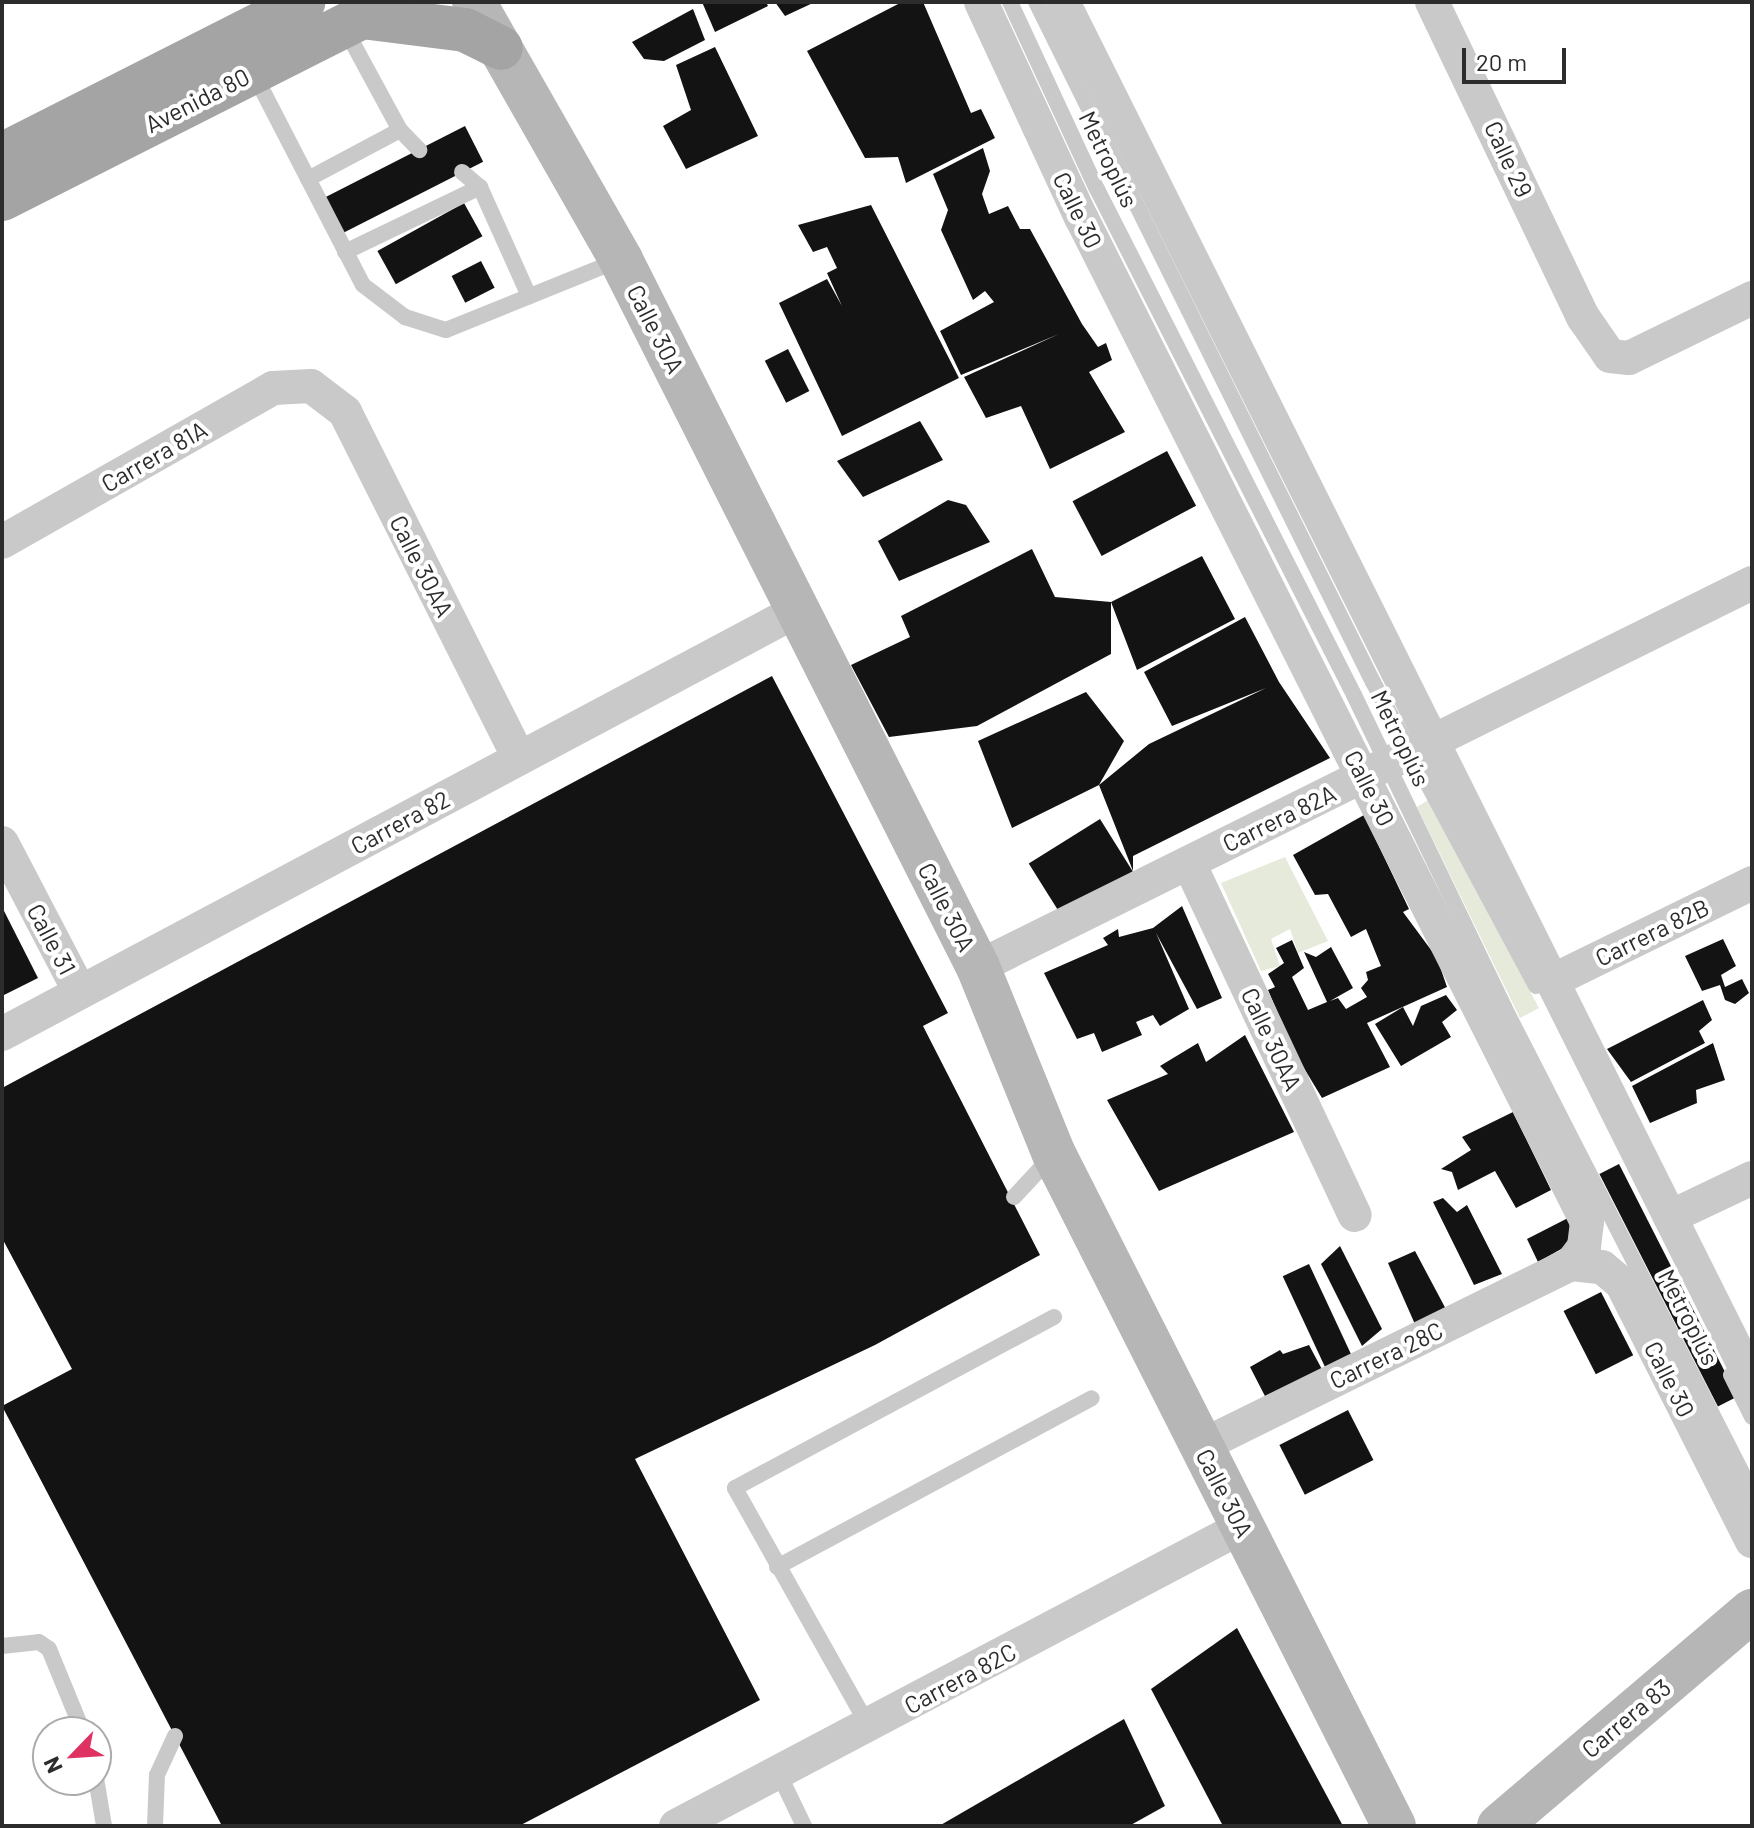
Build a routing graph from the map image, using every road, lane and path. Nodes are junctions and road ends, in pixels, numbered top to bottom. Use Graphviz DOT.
graph roads {
  1 [pos="303,2"];
  2 [pos="474,2"];
  3 [pos="981,2"];
  4 [pos="1010,2"];
  5 [pos="1036,2"];
  6 [pos="1063,2"];
  7 [pos="1432,2"];
  8 [pos="366,15"];
  9 [pos="501,48"];
  10 [pos="253,71"];
  11 [pos="400,130"];
  12 [pos="419,150"];
  13 [pos="2,155"];
  14 [pos="462,172"];
  15 [pos="308,179"];
  16 [pos="480,187"];
  17 [pos="2,199"];
  18 [pos="345,252"];
  19 [pos="621,260"];
  20 [pos="529,296"];
  21 [pos="1749,309"];
  22 [pos="311,386"];
  23 [pos="2,542"];
  24 [pos="1752,583"];
  25 [pos="798,610"];
  26 [pos="519,758"];
  27 [pos="1398,758"];
  28 [pos="2,843"];
  29 [pos="1189,863"];
  30 [pos="1752,883"];
  31 [pos="978,967"];
  32 [pos="1552,981"];
  33 [pos="80,992"];
  34 [pos="2,1034"];
  35 [pos="1054,1154"];
  36 [pos="1752,1178"];
  37 [pos="1014,1197"];
  38 [pos="1355,1215"];
  39 [pos="1670,1217"];
  40 [pos="1571,1264"];
  41 [pos="1054,1317"];
  42 [pos="1752,1381"];
  43 [pos="1092,1398"];
  44 [pos="1752,1417"];
  45 [pos="1201,1446"];
  46 [pos="1752,1492"];
  47 [pos="1242,1527"];
  48 [pos="1752,1541"];
  49 [pos="777,1567"];
  50 [pos="1752,1611"];
  51 [pos="2,1646"];
  52 [pos="76,1716"];
  53 [pos="869,1727"];
  54 [pos="175,1736"];
  55 [pos="779,1774"];
  56 [pos="99,1796"];
  57 [pos="722,1816"];
  58 [pos="104,1826"];
  59 [pos="155,1826"];
  60 [pos="676,1826"];
  61 [pos="804,1826"];
  62 [pos="1394,1826"];
  63 [pos="1499,1826"];
  1 -- 13 [label="main road, Avenida 80"];
  2 -- 9 [label="street, Calle 30A"];
  3 -- 27 [label="street, Calle 30"];
  4 -- 27 [label="lane, Metroplús"];
  5 -- 27 [label="lane, Metroplús"];
  6 -- 27 [label="street, Calle 30"];
  7 -- 21 [label="street, Calle 29"];
  8 -- 9 [label="main road"];
  8 -- 10 [label="main road, Avenida 80"];
  8 -- 11 [label="lane"];
  9 -- 19 [label="street, Calle 30A"];
  10 -- 15 [label="lane"];
  10 -- 17 [label="main road, Avenida 80"];
  11 -- 12 [label="lane"];
  11 -- 15 [label="lane"];
  14 -- 16 [label="lane"];
  15 -- 18 [label="lane"];
  16 -- 18 [label="lane"];
  16 -- 20 [label="lane"];
  18 -- 20 [label="lane"];
  19 -- 20 [label="lane"];
  19 -- 25 [label="street, Calle 30A"];
  22 -- 23 [label="street, Carrera 81A"];
  22 -- 26 [label="street, Calle 30AA"];
  24 -- 27 [label="street, Carrera 82A"];
  25 -- 26 [label="street, Carrera 82"];
  25 -- 31 [label="street, Calle 30A"];
  26 -- 33 [label="street, Carrera 82"];
  27 -- 29 [label="street, Carrera 82A"];
  27 -- 32 [label="street, Calle 30"];
  27 -- 40 [label="street, Calle 30"];
  27 -- 44 [label="lane, Metroplús"];
  27 -- 46 [label="lane, Metroplús"];
  28 -- 33 [label="street, Calle 31"];
  29 -- 31 [label="street, Carrera 82A"];
  29 -- 38 [label="street, Calle 30AA"];
  30 -- 32 [label="street, Carrera 82B"];
  31 -- 35 [label="street, Calle 30A"];
  32 -- 39 [label="street, Calle 30"];
  33 -- 34 [label="street, Carrera 82"];
  35 -- 37 [label="lane"];
  35 -- 45 [label="street, Calle 30A"];
  36 -- 39 [label="street"];
  39 -- 42 [label="street, Calle 30"];
  40 -- 45 [label="street, Carrera 28C"];
  40 -- 48 [label="street, Calle 30"];
  41 -- 49 [label="lane"];
  43 -- 49 [label="lane"];
  45 -- 47 [label="street, Calle 30A"];
  47 -- 53 [label="street, Carrera 82C"];
  47 -- 62 [label="street, Calle 30A"];
  49 -- 53 [label="lane"];
  50 -- 63 [label="street, Carrera 83"];
  51 -- 52 [label="lane"];
  53 -- 55 [label="street, Carrera 82C"];
  54 -- 59 [label="lane"];
  55 -- 57 [label="street, Carrera 82C"];
  55 -- 61 [label="lane"];
  56 -- 58 [label="lane"];
  57 -- 60 [label="street, Carrera 82C"];
}
